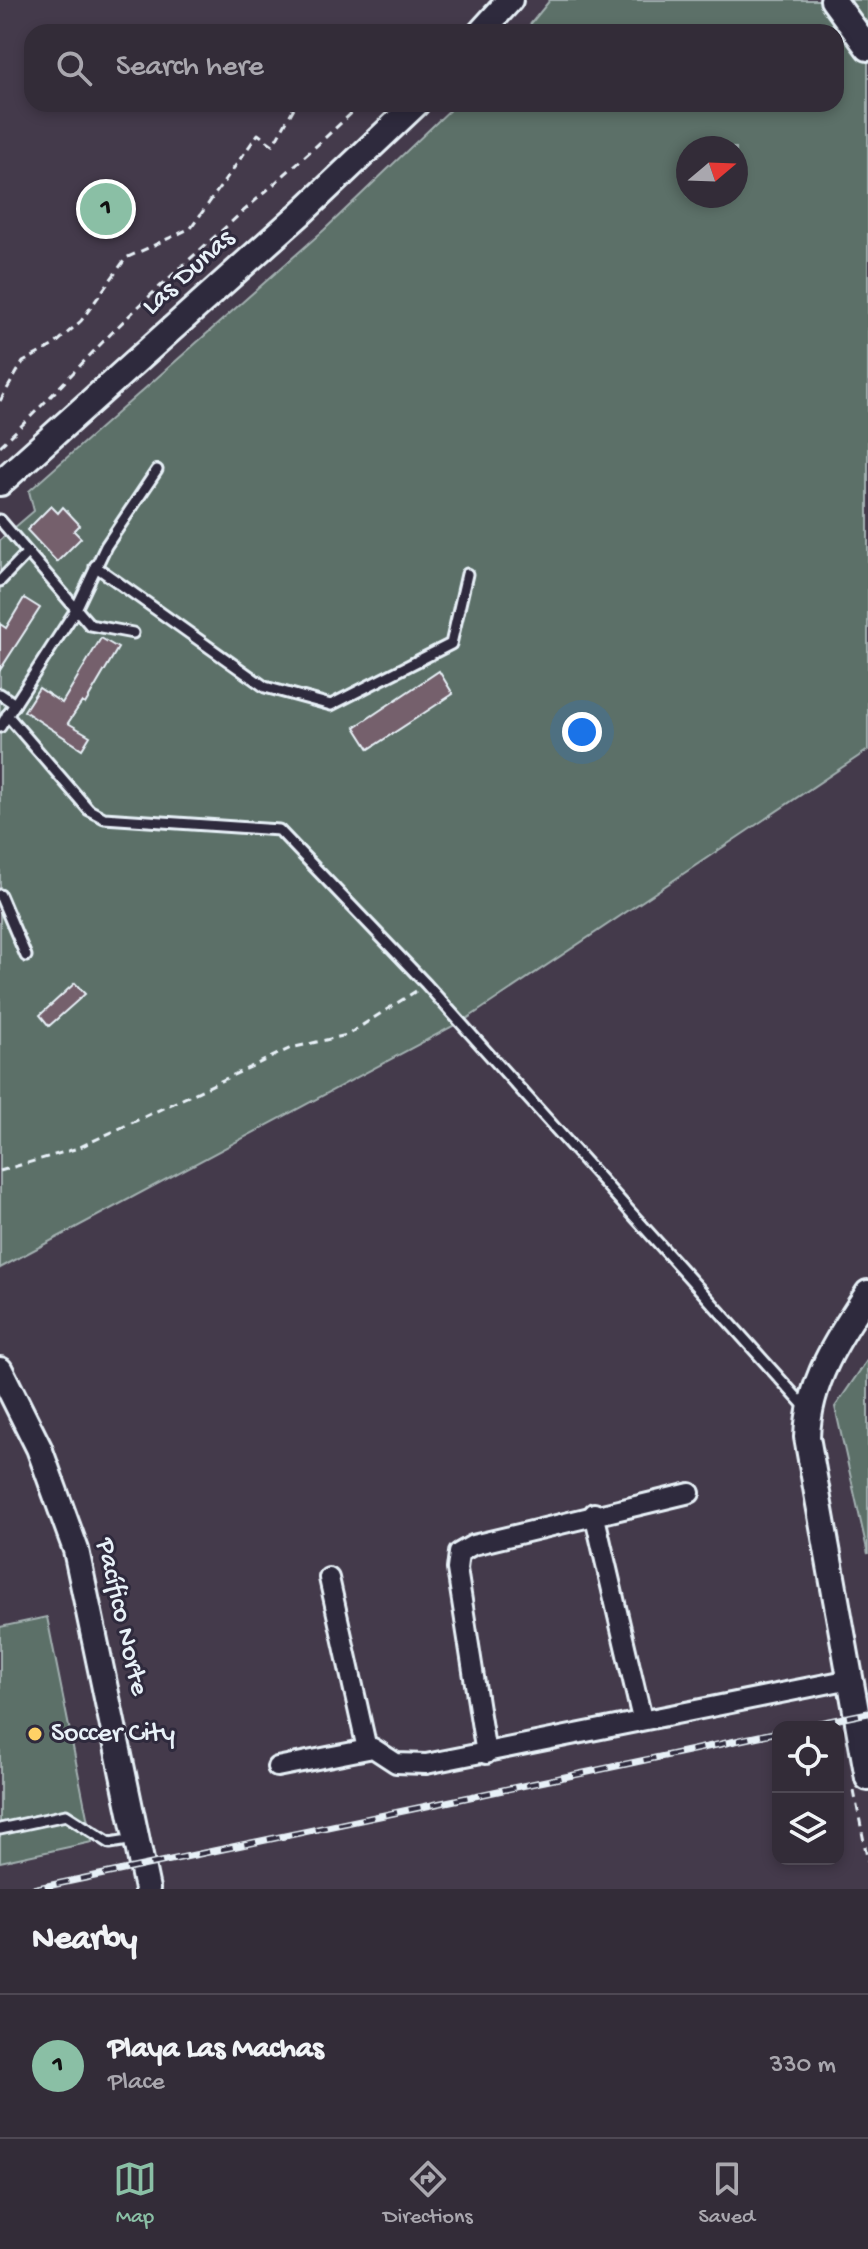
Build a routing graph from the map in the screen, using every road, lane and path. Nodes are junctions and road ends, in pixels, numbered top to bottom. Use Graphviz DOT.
graph roads {
  1 [pos="510,0"];
  2 [pos="833,0"];
  3 [pos="488,24"];
  4 [pos="868,48"];
  5 [pos="292,112"];
  6 [pos="353,112"];
  7 [pos="408,112"];
  8 [pos="0,401"];
  9 [pos="0,446"];
  10 [pos="157,470"];
  11 [pos="0,483"];
  12 [pos="0,520"];
  13 [pos="26,554"];
  14 [pos="95,566"];
  15 [pos="467,574"];
  16 [pos="0,581"];
  17 [pos="75,611"];
  18 [pos="133,633"];
  19 [pos="0,694"];
  20 [pos="15,704"];
  21 [pos="7,715"];
  22 [pos="0,727"];
  23 [pos="0,895"];
  24 [pos="26,956"];
  25 [pos="426,984"];
  26 [pos="0,1171"];
  27 [pos="868,1293"];
  28 [pos="0,1370"];
  29 [pos="808,1410"];
  30 [pos="690,1493"];
  31 [pos="594,1513"];
  32 [pos="329,1578"];
  33 [pos="851,1679"];
  34 [pos="642,1719"];
  35 [pos="367,1749"];
  36 [pos="486,1754"];
  37 [pos="277,1767"];
  38 [pos="860,1779"];
  39 [pos="0,1829"];
  40 [pos="138,1838"];
  41 [pos="868,1862"];
  42 [pos="147,1889"];
  1 -- 3 [label="main road"];
  2 -- 4 [label="main road"];
  5 -- 8 [label="path"];
  6 -- 9 [label="path"];
  7 -- 11 [label="main road, Las Dunas"];
  10 -- 14 [label="lane"];
  12 -- 13 [label="lane"];
  13 -- 16 [label="lane"];
  13 -- 17 [label="lane"];
  14 -- 15 [label="lane"];
  14 -- 17 [label="lane"];
  17 -- 18 [label="lane"];
  17 -- 20 [label="lane"];
  19 -- 20 [label="lane"];
  20 -- 21 [label="lane"];
  21 -- 22 [label="lane"];
  21 -- 25 [label="lane"];
  23 -- 24 [label="lane"];
  25 -- 26 [label="path"];
  25 -- 29 [label="lane"];
  27 -- 29 [label="main road"];
  28 -- 40 [label="main road, Pacífico Norte"];
  29 -- 33 [label="main road"];
  30 -- 31 [label="street"];
  31 -- 34 [label="street"];
  31 -- 36 [label="street"];
  32 -- 35 [label="street"];
  33 -- 34 [label="street"];
  33 -- 38 [label="main road"];
  34 -- 36 [label="street"];
  35 -- 36 [label="street"];
  35 -- 37 [label="street"];
  38 -- 41 [label="path"];
  39 -- 40 [label="lane"];
  40 -- 42 [label="main road, Pacífico Norte"];
}
